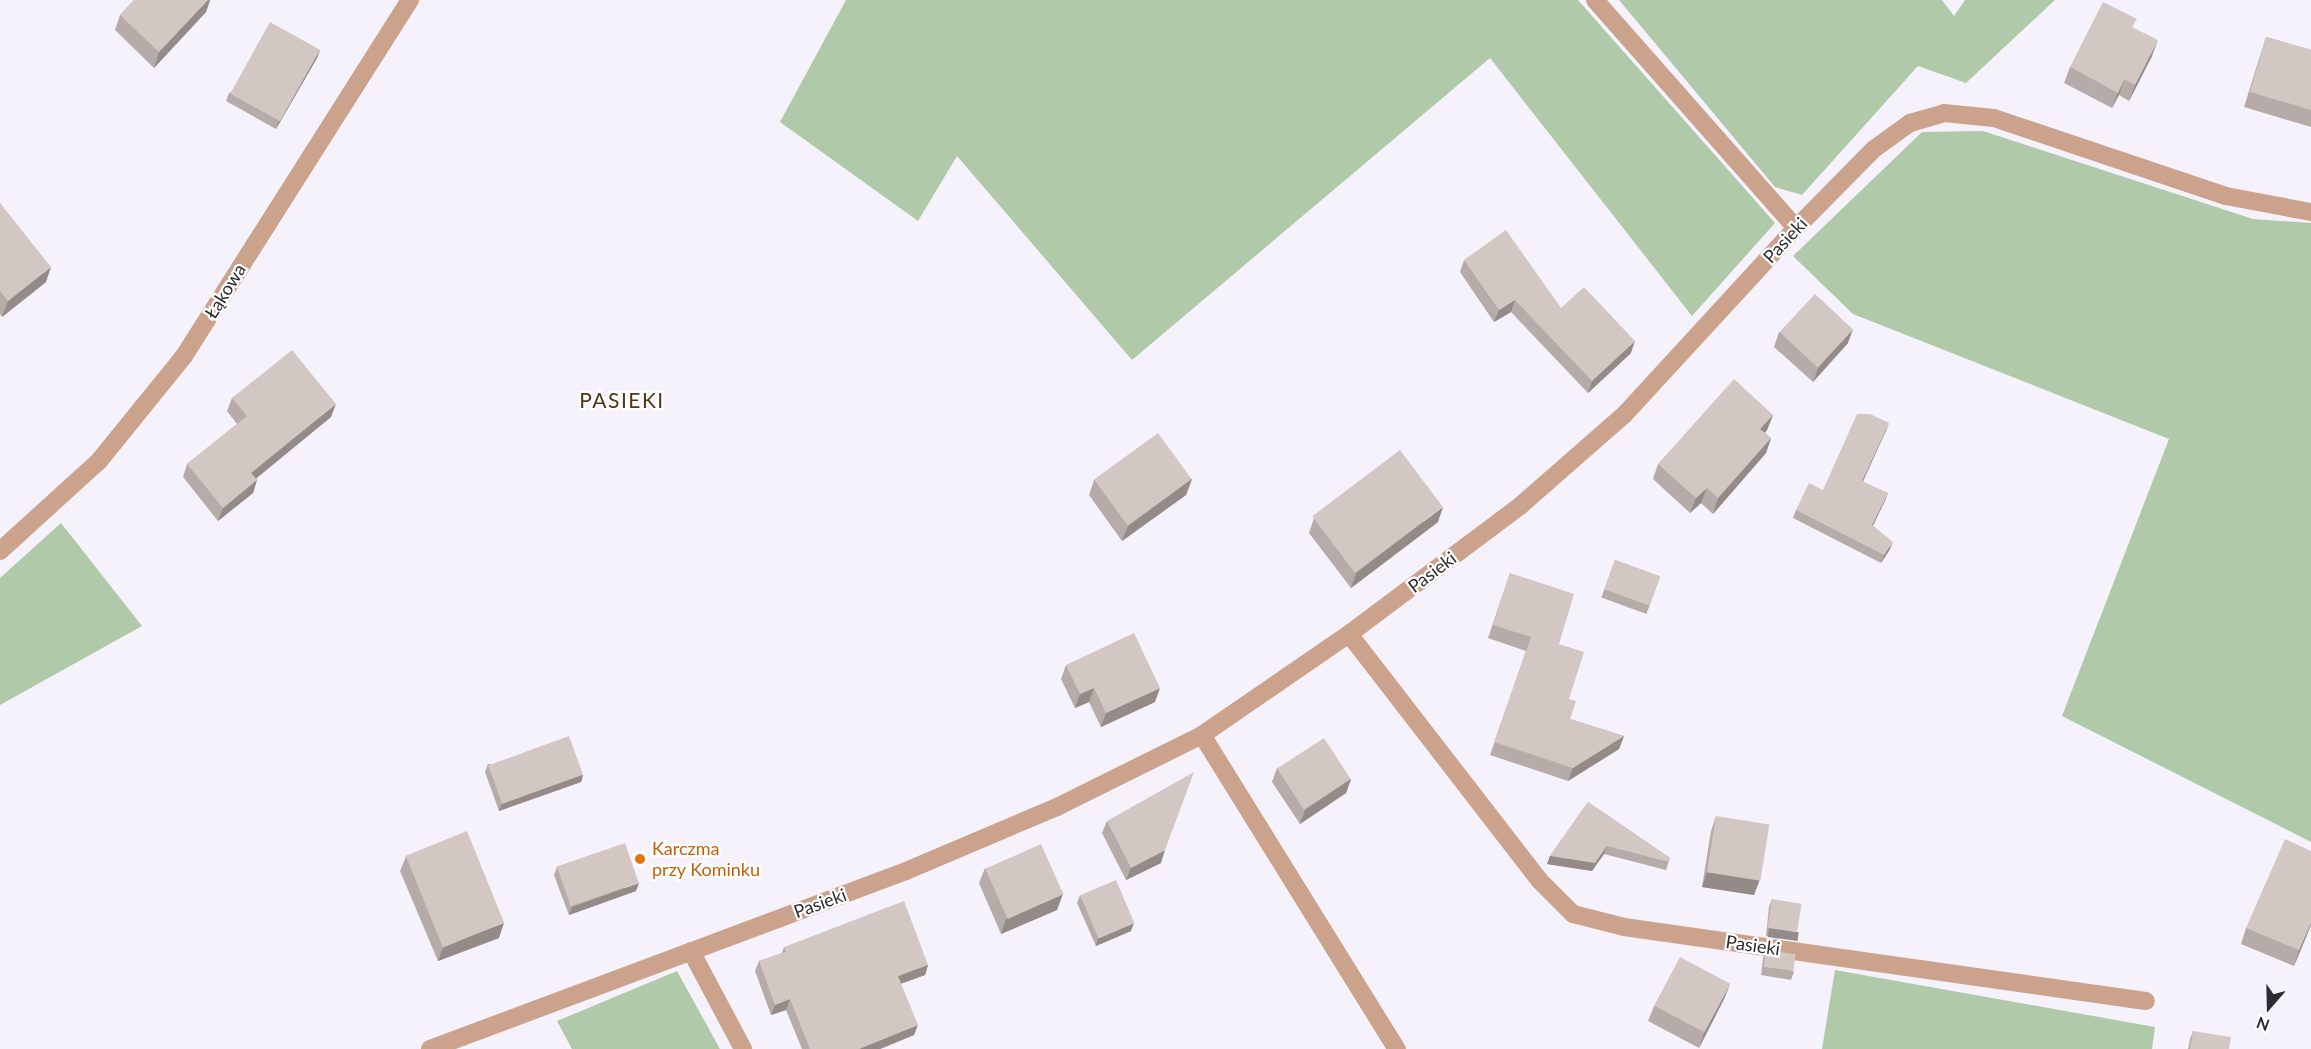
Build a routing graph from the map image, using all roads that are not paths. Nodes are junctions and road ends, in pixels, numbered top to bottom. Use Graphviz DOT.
graph roads {
  1 [pos="410,0"];
  2 [pos="1595,0"];
  3 [pos="2311,212"];
  4 [pos="1796,228"];
  5 [pos="0,551"];
  6 [pos="1349,634"];
  7 [pos="1202,735"];
  8 [pos="691,951"];
  9 [pos="2146,1001"];
  10 [pos="429,1049"];
  11 [pos="743,1049"];
  12 [pos="1396,1049"];
  1 -- 5 [label="street, Łąkowa"];
  2 -- 4 [label="street"];
  3 -- 4 [label="street, Pasieki"];
  4 -- 6 [label="street, Pasieki"];
  6 -- 7 [label="street, Pasieki"];
  6 -- 9 [label="street, Pasieki"];
  7 -- 8 [label="street, Pasieki"];
  7 -- 12 [label="street"];
  8 -- 10 [label="street, Pasieki"];
  8 -- 11 [label="street"];
}
